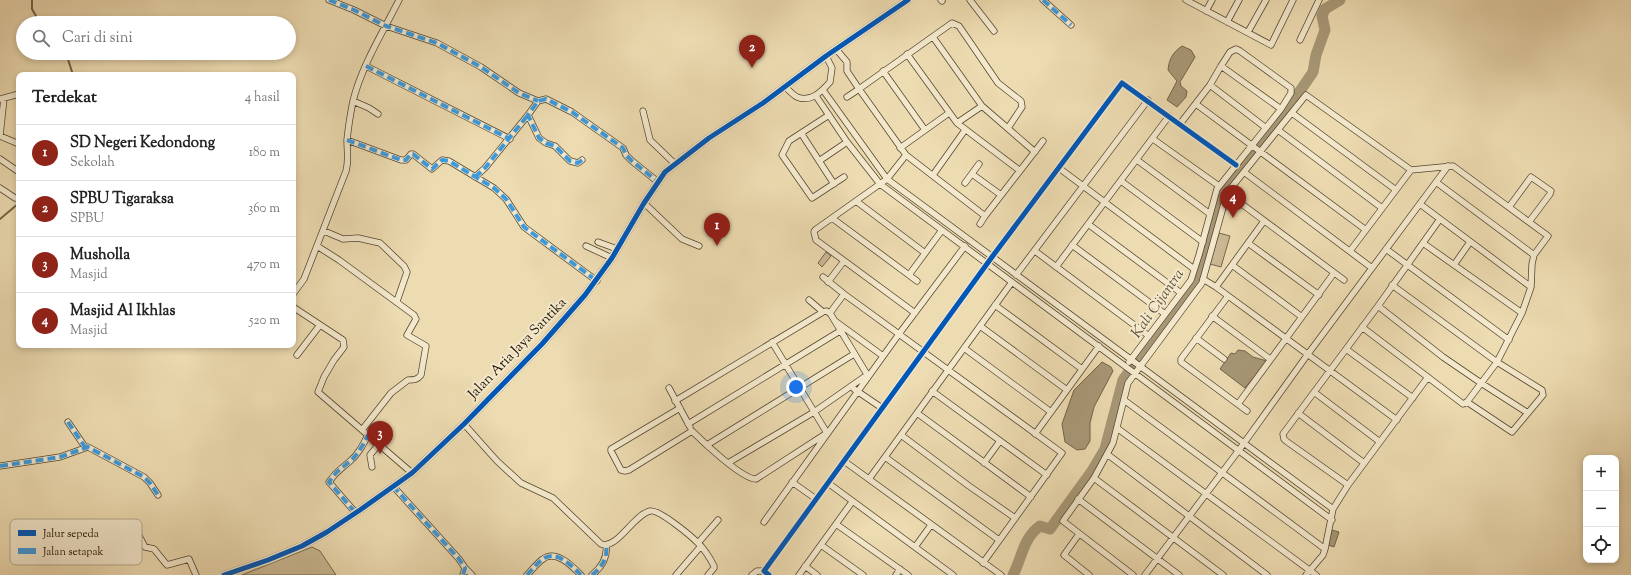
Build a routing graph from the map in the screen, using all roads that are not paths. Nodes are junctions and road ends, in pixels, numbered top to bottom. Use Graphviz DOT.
graph roads {
  1 [pos="329,0"];
  2 [pos="399,0"];
  3 [pos="908,0"];
  4 [pos="970,0"];
  5 [pos="1043,0"];
  6 [pos="1186,0"];
  7 [pos="1212,0"];
  8 [pos="1239,0"];
  9 [pos="1266,0"];
  10 [pos="1293,0"];
  11 [pos="1319,0"];
  12 [pos="1206,11"];
  13 [pos="1227,22"];
  14 [pos="1071,25"];
  15 [pos="386,26"];
  16 [pos="994,31"];
  17 [pos="1248,32"];
  18 [pos="933,37"];
  19 [pos="1300,40"];
  20 [pos="836,49"];
  21 [pos="908,54"];
  22 [pos="826,56"];
  23 [pos="366,66"];
  24 [pos="1221,66"];
  25 [pos="883,71"];
  26 [pos="1210,85"];
  27 [pos="785,87"];
  28 [pos="859,89"];
  29 [pos="823,90"];
  30 [pos="16,95"];
  31 [pos="816,96"];
  32 [pos="847,97"];
  33 [pos="2,98"];
  34 [pos="1148,100"];
  35 [pos="353,101"];
  36 [pos="538,101"];
  37 [pos="1196,104"];
  38 [pos="982,106"];
  39 [pos="1281,109"];
  40 [pos="643,112"];
  41 [pos="949,113"];
  42 [pos="1292,113"];
  43 [pos="378,114"];
  44 [pos="528,115"];
  45 [pos="829,115"];
  46 [pos="1169,116"];
  47 [pos="957,123"];
  48 [pos="1180,124"];
  49 [pos="1008,128"];
  50 [pos="1266,128"];
  51 [pos="925,130"];
  52 [pos="965,130"];
  53 [pos="1278,130"];
  54 [pos="801,134"];
  55 [pos="0,136"];
  56 [pos="1153,138"];
  57 [pos="510,139"];
  58 [pos="347,140"];
  59 [pos="1043,141"];
  60 [pos="847,142"];
  61 [pos="16,143"];
  62 [pos="1252,146"];
  63 [pos="900,148"];
  64 [pos="1260,151"];
  65 [pos="1035,152"];
  66 [pos="906,156"];
  67 [pos="0,160"];
  68 [pos="582,160"];
  69 [pos="1136,160"];
  70 [pos="819,161"];
  71 [pos="675,164"];
  72 [pos="979,164"];
  73 [pos="1236,165"];
  74 [pos="1448,166"];
  75 [pos="1059,168"];
  76 [pos="16,170"];
  77 [pos="1019,170"];
  78 [pos="1411,170"];
  79 [pos="1244,172"];
  80 [pos="972,174"];
  81 [pos="933,175"];
  82 [pos="475,177"];
  83 [pos="844,177"];
  84 [pos="887,179"];
  85 [pos="1121,181"];
  86 [pos="658,182"];
  87 [pos="1436,182"];
  88 [pos="965,183"];
  89 [pos="834,184"];
  90 [pos="880,184"];
  91 [pos="1083,186"];
  92 [pos="1219,186"];
  93 [pos="0,188"];
  94 [pos="1396,190"];
  95 [pos="1227,193"];
  96 [pos="1001,195"];
  97 [pos="15,198"];
  98 [pos="856,201"];
  99 [pos="1104,202"];
  100 [pos="644,203"];
  101 [pos="1420,204"];
  102 [pos="1509,207"];
  103 [pos="1382,208"];
  104 [pos="1210,214"];
  105 [pos="985,216"];
  106 [pos="832,218"];
  107 [pos="1440,219"];
  108 [pos="1264,221"];
  109 [pos="1529,222"];
  110 [pos="980,224"];
  111 [pos="1088,224"];
  112 [pos="942,230"];
  113 [pos="1366,230"];
  114 [pos="324,231"];
  115 [pos="598,242"];
  116 [pos="1203,242"];
  117 [pos="1470,242"];
  118 [pos="1248,243"];
  119 [pos="1423,243"];
  120 [pos="1072,245"];
  121 [pos="317,246"];
  122 [pos="586,246"];
  123 [pos="699,246"];
  124 [pos="964,246"];
  125 [pos="618,249"];
  126 [pos="1386,249"];
  127 [pos="1035,251"];
  128 [pos="1350,251"];
  129 [pos="925,253"];
  130 [pos="1534,255"];
  131 [pos="992,257"];
  132 [pos="612,258"];
  133 [pos="844,261"];
  134 [pos="988,263"];
  135 [pos="1232,265"];
  136 [pos="1407,265"];
  137 [pos="1454,265"];
  138 [pos="1056,267"];
  139 [pos="1372,268"];
  140 [pos="1194,269"];
  141 [pos="1334,273"];
  142 [pos="909,275"];
  143 [pos="1016,275"];
  144 [pos="823,277"];
  145 [pos="1203,280"];
  146 [pos="1344,280"];
  147 [pos="596,281"];
  148 [pos="917,281"];
  149 [pos="828,282"];
  150 [pos="1012,282"];
  151 [pos="1392,285"];
  152 [pos="1216,287"];
  153 [pos="1531,287"];
  154 [pos="296,290"];
  155 [pos="1181,293"];
  156 [pos="844,294"];
  157 [pos="1319,294"];
  158 [pos="1228,296"];
  159 [pos="809,300"];
  160 [pos="397,302"];
  161 [pos="995,305"];
  162 [pos="1378,306"];
  163 [pos="296,309"];
  164 [pos="826,312"];
  165 [pos="915,313"];
  166 [pos="1165,314"];
  167 [pos="1522,314"];
  168 [pos="1212,316"];
  169 [pos="1302,317"];
  170 [pos="833,319"];
  171 [pos="320,325"];
  172 [pos="980,326"];
  173 [pos="1362,327"];
  174 [pos="840,331"];
  175 [pos="899,334"];
  176 [pos="1149,336"];
  177 [pos="1196,338"];
  178 [pos="1286,338"];
  179 [pos="1510,340"];
  180 [pos="772,342"];
  181 [pos="1099,346"];
  182 [pos="964,348"];
  183 [pos="1346,349"];
  184 [pos="923,352"];
  185 [pos="854,354"];
  186 [pos="1308,354"];
  187 [pos="297,355"];
  188 [pos="883,356"];
  189 [pos="1224,359"];
  190 [pos="1270,359"];
  191 [pos="1131,360"];
  192 [pos="1497,362"];
  193 [pos="786,364"];
  194 [pos="1139,366"];
  195 [pos="1082,369"];
  196 [pos="1130,369"];
  197 [pos="948,370"];
  198 [pos="1330,370"];
  199 [pos="868,376"];
  200 [pos="1428,377"];
  201 [pos="1481,383"];
  202 [pos="851,386"];
  203 [pos="669,388"];
  204 [pos="800,388"];
  205 [pos="1067,390"];
  206 [pos="857,391"];
  207 [pos="932,391"];
  208 [pos="1314,392"];
  209 [pos="1412,398"];
  210 [pos="676,400"];
  211 [pos="1124,400"];
  212 [pos="1467,402"];
  213 [pos="1238,404"];
  214 [pos="680,408"];
  215 [pos="882,408"];
  216 [pos="1247,411"];
  217 [pos="814,412"];
  218 [pos="1051,412"];
  219 [pos="917,413"];
  220 [pos="1298,413"];
  221 [pos="1528,413"];
  222 [pos="1396,420"];
  223 [pos="68,422"];
  224 [pos="464,424"];
  225 [pos="688,424"];
  226 [pos="1117,428"];
  227 [pos="362,430"];
  228 [pos="692,431"];
  229 [pos="827,433"];
  230 [pos="1035,434"];
  231 [pos="368,435"];
  232 [pos="901,435"];
  233 [pos="1000,441"];
  234 [pos="1380,442"];
  235 [pos="379,444"];
  236 [pos="1243,444"];
  237 [pos="707,445"];
  238 [pos="85,447"];
  239 [pos="1239,450"];
  240 [pos="1107,454"];
  241 [pos="885,457"];
  242 [pos="844,461"];
  243 [pos="728,463"];
  244 [pos="984,463"];
  245 [pos="1364,463"];
  246 [pos="0,466"];
  247 [pos="372,467"];
  248 [pos="412,473"];
  249 [pos="1222,473"];
  250 [pos="1047,475"];
  251 [pos="1094,478"];
  252 [pos="869,479"];
  253 [pos="792,482"];
  254 [pos="828,483"];
  255 [pos="1348,485"];
  256 [pos="393,486"];
  257 [pos="1205,494"];
  258 [pos="158,496"];
  259 [pos="1031,497"];
  260 [pos="816,499"];
  261 [pos="1078,499"];
  262 [pos="852,502"];
  263 [pos="1333,510"];
  264 [pos="355,512"];
  265 [pos="1190,516"];
  266 [pos="1015,518"];
  267 [pos="718,520"];
  268 [pos="1332,520"];
  269 [pos="764,522"];
  270 [pos="836,524"];
  271 [pos="931,526"];
  272 [pos="1078,534"];
  273 [pos="1173,538"];
  274 [pos="142,540"];
  275 [pos="999,540"];
  276 [pos="606,545"];
  277 [pos="700,545"];
  278 [pos="821,545"];
  279 [pos="915,547"];
  280 [pos="1325,549"];
  281 [pos="1157,560"];
  282 [pos="983,563"];
  283 [pos="805,566"];
  284 [pos="465,568"];
  285 [pos="900,569"];
  286 [pos="764,571"];
  287 [pos="1308,573"];
  288 [pos="228,574"];
  289 [pos="196,575"];
  290 [pos="463,575"];
  291 [pos="472,575"];
  292 [pos="527,575"];
  293 [pos="581,575"];
  294 [pos="592,575"];
  295 [pos="676,575"];
  296 [pos="708,575"];
  297 [pos="752,575"];
  298 [pos="769,575"];
  299 [pos="799,575"];
  300 [pos="817,575"];
  301 [pos="863,575"];
  302 [pos="896,575"];
  303 [pos="908,575"];
  304 [pos="953,575"];
  305 [pos="1002,575"];
  306 [pos="1089,575"];
  307 [pos="1133,575"];
  308 [pos="1145,575"];
  309 [pos="1178,575"];
  310 [pos="1223,575"];
  311 [pos="1267,575"];
  312 [pos="1316,575"];
  1 -- 15 [label="street"];
  2 -- 15 [label="street"];
  3 -- 20 [label="street, Jalan Aria Jaya Santika"];
  4 -- 16 [label="street"];
  5 -- 14 [label="street"];
  6 -- 12 [label="street"];
  7 -- 12 [label="street"];
  8 -- 13 [label="street"];
  9 -- 17 [label="street"];
  10 -- 17 [label="street"];
  11 -- 19 [label="street"];
  12 -- 13 [label="street"];
  13 -- 17 [label="street"];
  15 -- 23 [label="street"];
  15 -- 36 [label="street"];
  18 -- 21 [label="street"];
  18 -- 38 [label="street"];
  18 -- 49 [label="street"];
  20 -- 22 [label="street, Jalan Aria Jaya Santika"];
  20 -- 28 [label="street"];
  21 -- 25 [label="street"];
  21 -- 41 [label="street"];
  22 -- 27 [label="street, Jalan Aria Jaya Santika"];
  22 -- 29 [label="street"];
  23 -- 35 [label="street"];
  23 -- 57 [label="street"];
  24 -- 26 [label="street"];
  24 -- 39 [label="street"];
  24 -- 39 [label="street"];
  25 -- 28 [label="street"];
  25 -- 51 [label="street"];
  26 -- 37 [label="street"];
  26 -- 50 [label="street"];
  27 -- 31 [label="street"];
  27 -- 71 [label="street, Jalan Aria Jaya Santika"];
  28 -- 32 [label="street"];
  28 -- 63 [label="street"];
  29 -- 31 [label="street"];
  29 -- 84 [label="street"];
  30 -- 33 [label="street"];
  31 -- 45 [label="street"];
  33 -- 55 [label="street"];
  34 -- 46 [label="street"];
  34 -- 75 [label="street"];
  34 -- 91 [label="street"];
  35 -- 43 [label="street"];
  35 -- 58 [label="street"];
  36 -- 44 [label="street"];
  36 -- 86 [label="street"];
  37 -- 48 [label="street"];
  37 -- 62 [label="street"];
  38 -- 47 [label="street"];
  38 -- 49 [label="street"];
  39 -- 50 [label="street"];
  40 -- 71 [label="street"];
  41 -- 47 [label="street"];
  41 -- 51 [label="street"];
  42 -- 53 [label="street"];
  42 -- 78 [label="street"];
  42 -- 94 [label="street"];
  44 -- 57 [label="street"];
  44 -- 68 [label="street"];
  45 -- 54 [label="street"];
  45 -- 60 [label="street"];
  46 -- 48 [label="street"];
  46 -- 56 [label="street"];
  47 -- 52 [label="street"];
  48 -- 73 [label="street"];
  49 -- 65 [label="street"];
  50 -- 62 [label="street"];
  51 -- 63 [label="street"];
  52 -- 77 [label="street"];
  52 -- 81 [label="street"];
  53 -- 64 [label="street"];
  53 -- 103 [label="street"];
  54 -- 70 [label="street"];
  54 -- 89 [label="street"];
  55 -- 61 [label="street"];
  56 -- 69 [label="street"];
  56 -- 92 [label="street"];
  57 -- 82 [label="street"];
  58 -- 82 [label="street"];
  58 -- 114 [label="street"];
  59 -- 65 [label="street"];
  60 -- 70 [label="street"];
  60 -- 90 [label="street"];
  62 -- 64 [label="street"];
  62 -- 73 [label="street"];
  63 -- 66 [label="street"];
  64 -- 79 [label="street"];
  64 -- 113 [label="street"];
  65 -- 77 [label="street"];
  66 -- 81 [label="street"];
  66 -- 84 [label="street"];
  67 -- 76 [label="street"];
  69 -- 85 [label="street"];
  69 -- 104 [label="street"];
  70 -- 89 [label="street"];
  71 -- 86 [label="street, Jalan Aria Jaya Santika"];
  72 -- 80 [label="street"];
  73 -- 92 [label="street"];
  74 -- 78 [label="street"];
  74 -- 87 [label="street"];
  74 -- 102 [label="street"];
  75 -- 91 [label="street"];
  75 -- 131 [label="street"];
  77 -- 96 [label="street"];
  78 -- 94 [label="street"];
  79 -- 95 [label="street"];
  79 -- 128 [label="street"];
  80 -- 88 [label="street"];
  80 -- 96 [label="street"];
  81 -- 105 [label="street"];
  82 -- 147 [label="street"];
  83 -- 89 [label="street"];
  84 -- 90 [label="street"];
  84 -- 131 [label="street"];
  85 -- 99 [label="street"];
  85 -- 116 [label="street"];
  86 -- 100 [label="street, Jalan Aria Jaya Santika"];
  87 -- 101 [label="street"];
  87 -- 130 [label="street"];
  90 -- 98 [label="street"];
  90 -- 112 [label="street"];
  91 -- 99 [label="street"];
  91 -- 127 [label="street"];
  92 -- 104 [label="street"];
  93 -- 97 [label="street"];
  94 -- 103 [label="street"];
  95 -- 108 [label="street"];
  95 -- 145 [label="street"];
  96 -- 105 [label="street"];
  98 -- 106 [label="street"];
  98 -- 129 [label="street"];
  99 -- 111 [label="street"];
  99 -- 140 [label="street"];
  100 -- 123 [label="street"];
  100 -- 125 [label="street, Jalan Aria Jaya Santika"];
  101 -- 107 [label="street"];
  101 -- 126 [label="street"];
  102 -- 109 [label="street"];
  102 -- 109 [label="street"];
  103 -- 113 [label="street"];
  104 -- 116 [label="street"];
  105 -- 110 [label="street"];
  106 -- 133 [label="street"];
  106 -- 142 [label="street"];
  107 -- 117 [label="street"];
  107 -- 119 [label="street"];
  108 -- 118 [label="street"];
  108 -- 141 [label="street"];
  109 -- 130 [label="street"];
  111 -- 120 [label="street"];
  111 -- 155 [label="street"];
  112 -- 124 [label="street"];
  112 -- 129 [label="street"];
  113 -- 128 [label="street"];
  114 -- 121 [label="street"];
  114 -- 160 [label="street"];
  115 -- 125 [label="street"];
  116 -- 140 [label="street"];
  117 -- 137 [label="street"];
  117 -- 153 [label="street"];
  118 -- 135 [label="street"];
  118 -- 157 [label="street"];
  119 -- 136 [label="street"];
  119 -- 137 [label="street"];
  120 -- 138 [label="street"];
  120 -- 166 [label="street"];
  121 -- 154 [label="street"];
  121 -- 160 [label="street"];
  122 -- 132 [label="street"];
  124 -- 134 [label="street"];
  124 -- 165 [label="street"];
  125 -- 132 [label="street, Jalan Aria Jaya Santika"];
  126 -- 136 [label="street"];
  126 -- 139 [label="street"];
  127 -- 138 [label="street"];
  127 -- 143 [label="street"];
  128 -- 139 [label="street"];
  129 -- 142 [label="street"];
  130 -- 153 [label="street"];
  131 -- 134 [label="street"];
  131 -- 143 [label="street"];
  132 -- 147 [label="street, Jalan Aria Jaya Santika"];
  133 -- 149 [label="street"];
  133 -- 165 [label="street"];
  134 -- 150 [label="street"];
  134 -- 184 [label="street"];
  135 -- 152 [label="street"];
  135 -- 169 [label="street"];
  136 -- 151 [label="street"];
  136 -- 179 [label="street"];
  137 -- 167 [label="street"];
  138 -- 176 [label="street"];
  139 -- 186 [label="street"];
  140 -- 155 [label="street"];
  141 -- 146 [label="street"];
  141 -- 157 [label="street"];
  142 -- 148 [label="street"];
  143 -- 191 [label="street"];
  144 -- 149 [label="street"];
  145 -- 152 [label="street"];
  145 -- 194 [label="street"];
  147 -- 224 [label="street, Jalan Aria Jaya Santika"];
  149 -- 156 [label="street"];
  150 -- 161 [label="street"];
  150 -- 181 [label="street"];
  151 -- 162 [label="street"];
  151 -- 192 [label="street"];
  152 -- 158 [label="street"];
  153 -- 167 [label="street"];
  155 -- 166 [label="street"];
  156 -- 164 [label="street"];
  156 -- 175 [label="street"];
  157 -- 169 [label="street"];
  158 -- 168 [label="street"];
  158 -- 178 [label="street"];
  159 -- 164 [label="street"];
  160 -- 227 [label="street"];
  161 -- 172 [label="street"];
  161 -- 195 [label="street"];
  162 -- 173 [label="street"];
  162 -- 201 [label="street"];
  163 -- 171 [label="street"];
  164 -- 170 [label="street"];
  164 -- 180 [label="street"];
  165 -- 175 [label="street"];
  166 -- 176 [label="street"];
  167 -- 179 [label="street"];
  168 -- 177 [label="street"];
  168 -- 190 [label="street"];
  169 -- 178 [label="street"];
  170 -- 174 [label="street"];
  170 -- 188 [label="street"];
  171 -- 187 [label="street"];
  171 -- 227 [label="street"];
  172 -- 182 [label="street"];
  172 -- 205 [label="street"];
  173 -- 183 [label="street"];
  173 -- 200 [label="street"];
  174 -- 185 [label="street"];
  174 -- 193 [label="street"];
  175 -- 184 [label="street"];
  175 -- 188 [label="street"];
  176 -- 191 [label="street"];
  177 -- 189 [label="street"];
  177 -- 213 [label="street"];
  178 -- 186 [label="street"];
  178 -- 190 [label="street"];
  179 -- 192 [label="street"];
  180 -- 193 [label="street"];
  180 -- 210 [label="street"];
  181 -- 195 [label="street"];
  181 -- 196 [label="street"];
  182 -- 197 [label="street"];
  182 -- 218 [label="street"];
  183 -- 198 [label="street"];
  183 -- 209 [label="street"];
  184 -- 197 [label="street"];
  184 -- 215 [label="street"];
  185 -- 199 [label="street"];
  185 -- 204 [label="street"];
  186 -- 198 [label="street"];
  186 -- 236 [label="street"];
  188 -- 199 [label="street"];
  190 -- 213 [label="street"];
  191 -- 194 [label="street"];
  191 -- 196 [label="street"];
  192 -- 201 [label="street"];
  192 -- 221 [label="street"];
  193 -- 204 [label="street"];
  193 -- 225 [label="street"];
  194 -- 196 [label="street"];
  194 -- 236 [label="street"];
  195 -- 205 [label="street"];
  196 -- 211 [label="street"];
  196 -- 239 [label="street"];
  197 -- 207 [label="street"];
  197 -- 230 [label="street"];
  198 -- 208 [label="street"];
  198 -- 222 [label="street"];
  199 -- 202 [label="street"];
  199 -- 206 [label="street"];
  200 -- 209 [label="street"];
  200 -- 212 [label="street"];
  201 -- 212 [label="street"];
  201 -- 221 [label="street"];
  202 -- 206 [label="street"];
  202 -- 217 [label="street"];
  203 -- 210 [label="street"];
  204 -- 217 [label="street"];
  204 -- 237 [label="street"];
  205 -- 218 [label="street"];
  206 -- 215 [label="street"];
  206 -- 229 [label="street"];
  207 -- 219 [label="street"];
  207 -- 233 [label="street"];
  208 -- 220 [label="street"];
  208 -- 234 [label="street"];
  209 -- 222 [label="street"];
  210 -- 214 [label="street"];
  211 -- 226 [label="street"];
  211 -- 249 [label="street"];
  212 -- 221 [label="street"];
  213 -- 216 [label="street"];
  214 -- 225 [label="street"];
  214 -- 228 [label="street"];
  215 -- 242 [label="street"];
  217 -- 229 [label="street"];
  217 -- 243 [label="street"];
  218 -- 230 [label="street"];
  219 -- 232 [label="street"];
  219 -- 244 [label="street"];
  220 -- 245 [label="street"];
  220 -- 255 [label="street"];
  222 -- 234 [label="street"];
  223 -- 238 [label="street"];
  224 -- 248 [label="street, Jalan Aria Jaya Santika"];
  224 -- 276 [label="street"];
  225 -- 228 [label="street"];
  226 -- 240 [label="street"];
  226 -- 257 [label="street"];
  227 -- 231 [label="street"];
  228 -- 237 [label="street"];
  229 -- 243 [label="street"];
  229 -- 253 [label="street"];
  230 -- 250 [label="street"];
  231 -- 235 [label="street"];
  231 -- 264 [label="street"];
  232 -- 241 [label="street"];
  232 -- 266 [label="street"];
  233 -- 244 [label="street"];
  233 -- 250 [label="street"];
  234 -- 245 [label="street"];
  235 -- 247 [label="street"];
  235 -- 248 [label="street"];
  236 -- 239 [label="street"];
  236 -- 263 [label="street"];
  237 -- 243 [label="street"];
  238 -- 246 [label="street"];
  238 -- 258 [label="street"];
  239 -- 249 [label="street"];
  239 -- 268 [label="street"];
  240 -- 251 [label="street"];
  240 -- 265 [label="street"];
  241 -- 252 [label="street"];
  241 -- 275 [label="street"];
  242 -- 252 [label="street"];
  242 -- 254 [label="street"];
  244 -- 259 [label="street"];
  245 -- 255 [label="street"];
  248 -- 256 [label="street, Jalan Aria Jaya Santika"];
  249 -- 257 [label="street"];
  249 -- 280 [label="street"];
  250 -- 259 [label="street"];
  251 -- 261 [label="street"];
  251 -- 273 [label="street"];
  252 -- 271 [label="street"];
  253 -- 260 [label="street"];
  253 -- 269 [label="street"];
  254 -- 260 [label="street"];
  254 -- 262 [label="street"];
  255 -- 263 [label="street"];
  256 -- 264 [label="street, Jalan Aria Jaya Santika"];
  256 -- 284 [label="street"];
  257 -- 265 [label="street"];
  257 -- 287 [label="street"];
  259 -- 266 [label="street"];
  260 -- 286 [label="street"];
  261 -- 272 [label="street"];
  261 -- 281 [label="street"];
  262 -- 270 [label="street"];
  262 -- 279 [label="street"];
  263 -- 268 [label="street"];
  264 -- 288 [label="street, Jalan Aria Jaya Santika"];
  265 -- 273 [label="street"];
  265 -- 311 [label="street"];
  266 -- 275 [label="street"];
  267 -- 277 [label="street"];
  268 -- 280 [label="street"];
  270 -- 278 [label="street"];
  270 -- 285 [label="street"];
  271 -- 279 [label="street"];
  271 -- 282 [label="street"];
  272 -- 306 [label="street"];
  272 -- 307 [label="street"];
  273 -- 281 [label="street"];
  273 -- 310 [label="street"];
  274 -- 289 [label="street"];
  275 -- 282 [label="street"];
  276 -- 277 [label="street"];
  276 -- 294 [label="street"];
  277 -- 295 [label="street"];
  277 -- 296 [label="street"];
  278 -- 283 [label="street"];
  278 -- 301 [label="street"];
  279 -- 304 [label="street"];
  280 -- 287 [label="street"];
  281 -- 308 [label="street"];
  281 -- 309 [label="street"];
  282 -- 305 [label="street"];
  283 -- 299 [label="street"];
  283 -- 300 [label="street"];
  284 -- 290 [label="street"];
  284 -- 291 [label="street"];
  285 -- 302 [label="street"];
  285 -- 303 [label="street"];
  286 -- 297 [label="street"];
  286 -- 298 [label="street"];
  287 -- 312 [label="street"];
  292 -- 293 [label="street"];
}
